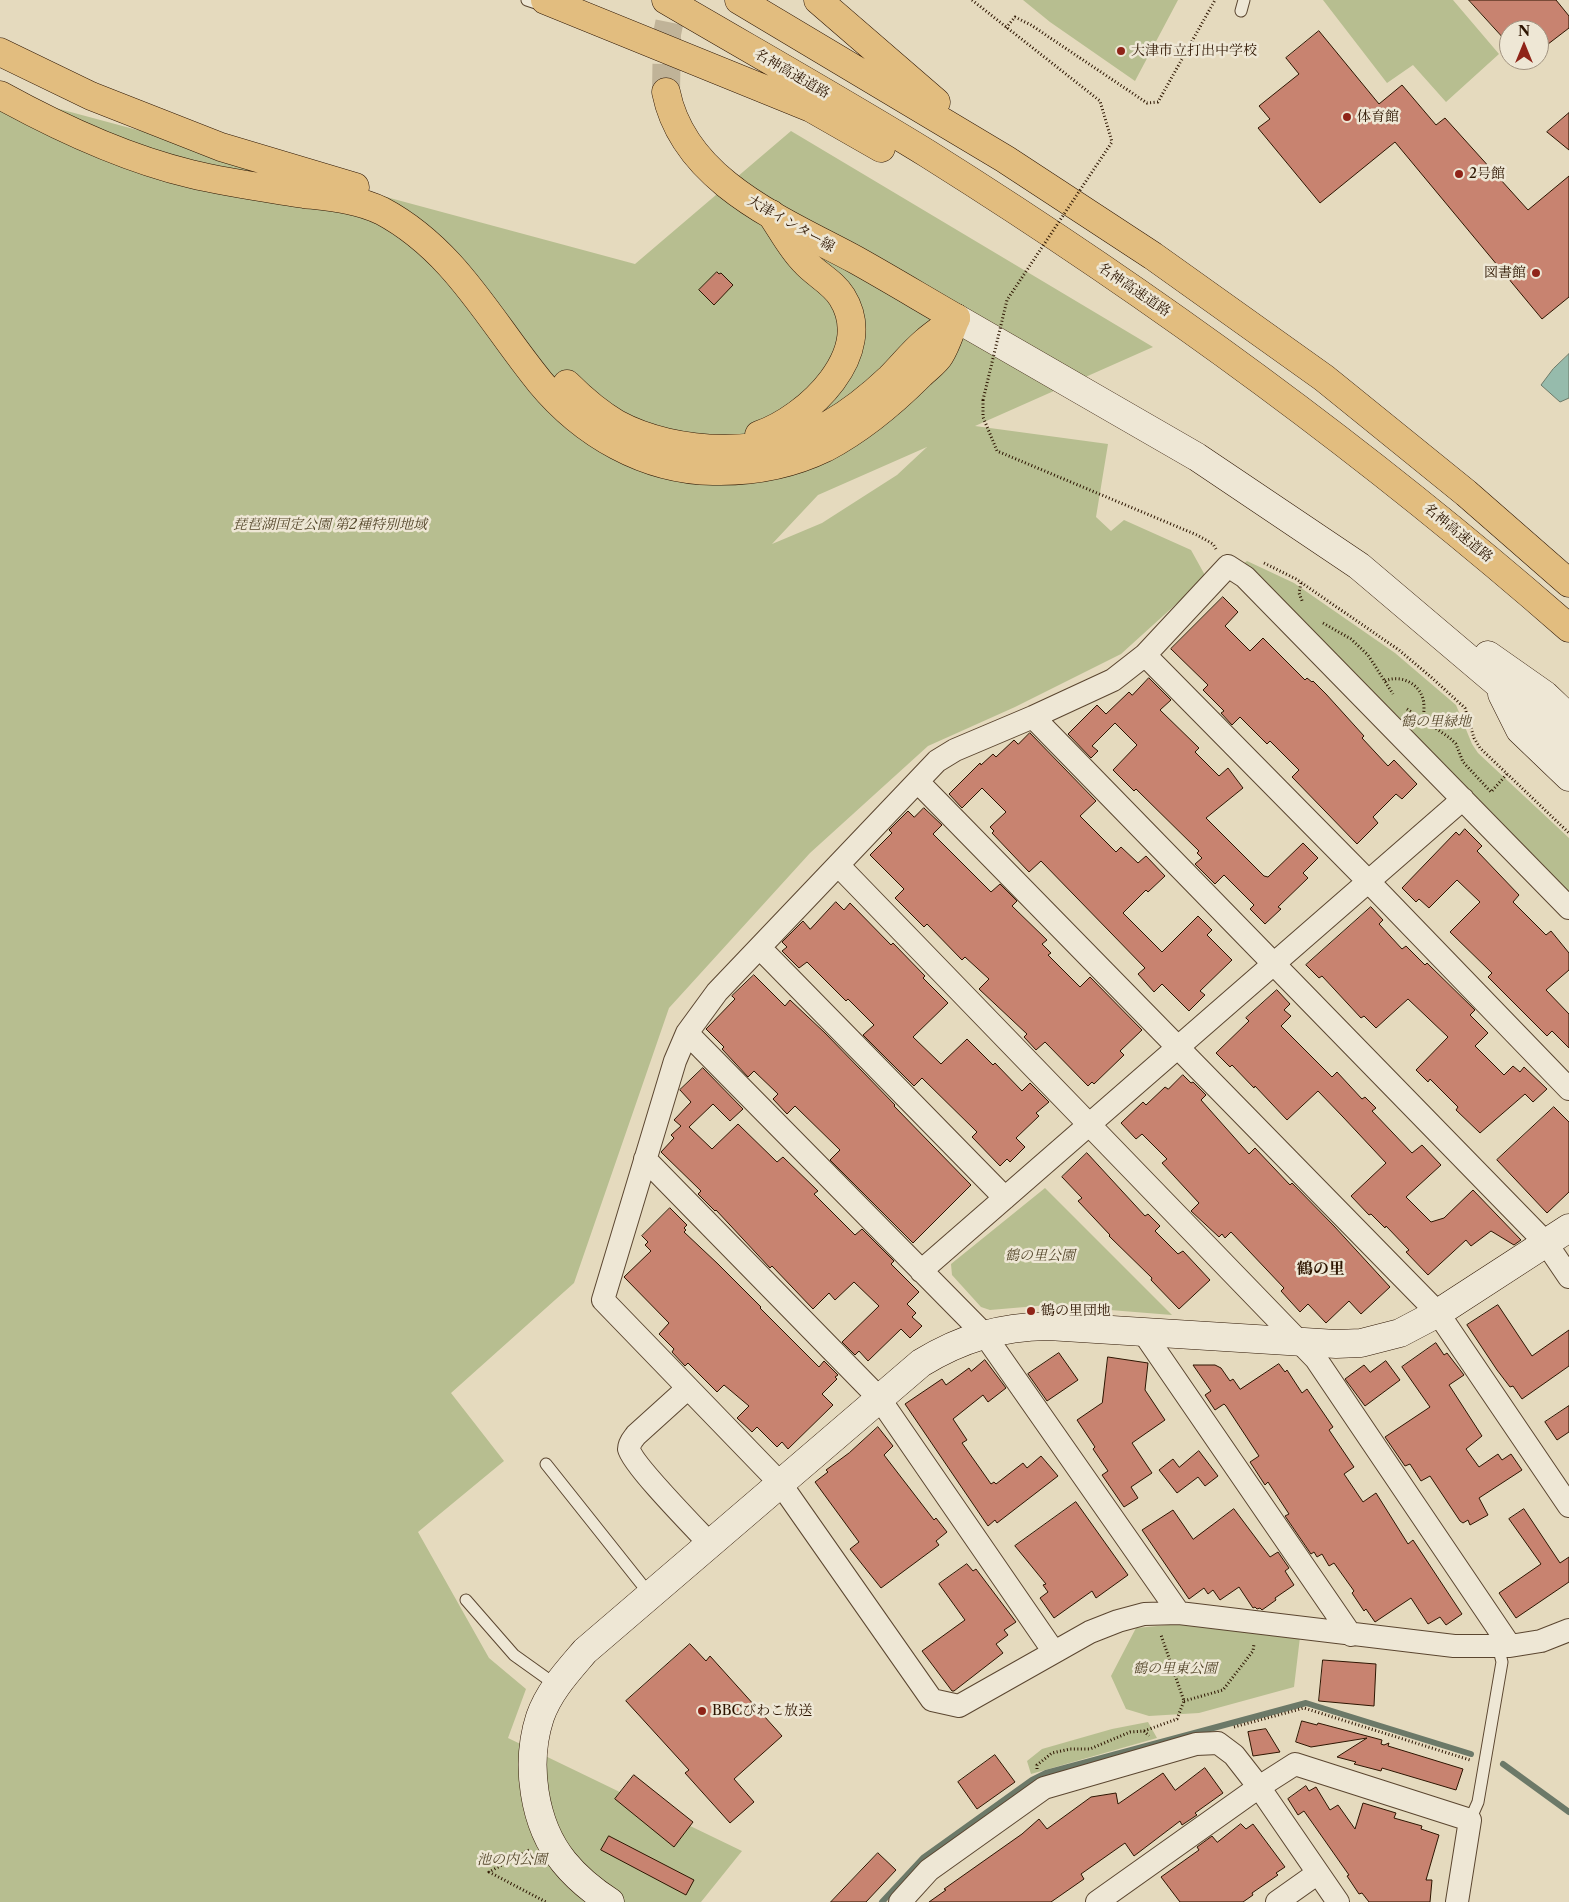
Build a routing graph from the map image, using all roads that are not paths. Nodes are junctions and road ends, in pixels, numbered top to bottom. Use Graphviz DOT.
graph roads {
  1 [pos="527,0"];
  2 [pos="545,0"];
  3 [pos="666,0"];
  4 [pos="739,0"];
  5 [pos="818,0"];
  6 [pos="609,26"];
  7 [pos="0,52"];
  8 [pos="666,92"];
  9 [pos="0,95"];
  10 [pos="1004,159"];
  11 [pos="771,214"];
  12 [pos="956,318"];
  13 [pos="1204,338"];
  14 [pos="717,448"];
  15 [pos="1569,584"];
  16 [pos="1433,628"];
  17 [pos="1569,628"];
  18 [pos="1145,655"];
  19 [pos="1496,682"];
  20 [pos="1032,718"];
  21 [pos="1569,718"];
  22 [pos="1569,748"];
  23 [pos="1569,777"];
  24 [pos="918,782"];
  25 [pos="1463,800"];
  26 [pos="838,866"];
  27 [pos="1369,882"];
  28 [pos="1569,908"];
  29 [pos="760,948"];
  30 [pos="1274,964"];
  31 [pos="687,1033"];
  32 [pos="1178,1048"];
  33 [pos="1569,1089"];
  34 [pos="1090,1125"];
  35 [pos="645,1159"];
  36 [pos="1005,1198"];
  37 [pos="1569,1228"];
  38 [pos="1546,1243"];
  39 [pos="921,1271"];
  40 [pos="1569,1277"];
  41 [pos="1438,1313"];
  42 [pos="1143,1332"];
  43 [pos="984,1334"];
  44 [pos="1301,1343"];
  45 [pos="688,1388"];
  46 [pos="879,1398"];
  47 [pos="546,1464"];
  48 [pos="780,1483"];
  49 [pos="1569,1506"];
  50 [pos="710,1544"];
  51 [pos="651,1596"];
  52 [pos="466,1600"];
  53 [pos="1179,1613"];
  54 [pos="1569,1630"];
  55 [pos="1351,1635"];
  56 [pos="1504,1646"];
  57 [pos="1054,1652"];
  58 [pos="556,1686"];
  59 [pos="1259,1787"];
  60 [pos="1470,1820"];
  61 [pos="1318,1873"];
  62 [pos="610,1902"];
  63 [pos="900,1902"];
  64 [pos="1097,1902"];
  65 [pos="1276,1902"];
  66 [pos="1338,1902"];
  67 [pos="1457,1902"];
  1 -- 6 [label="lane"];
  2 -- 6 [label="main road"];
  3 -- 13 [label="main road, 名神高速道路"];
  4 -- 10 [label="main road"];
  5 -- 10 [label="main road"];
  6 -- 13 [label="main road"];
  7 -- 14 [label="main road"];
  8 -- 11 [label="main road, 大津インター線"];
  9 -- 12 [label="main road"];
  10 -- 15 [label="main road"];
  11 -- 12 [label="main road, 大津インター線"];
  11 -- 14 [label="main road"];
  12 -- 14 [label="main road"];
  12 -- 16 [label="street"];
  13 -- 17 [label="main road, 名神高速道路"];
  16 -- 19 [label="street"];
  16 -- 21 [label="street"];
  18 -- 20 [label="street"];
  18 -- 25 [label="street"];
  18 -- 27 [label="street"];
  19 -- 22 [label="street"];
  19 -- 23 [label="street"];
  20 -- 24 [label="street"];
  20 -- 30 [label="street"];
  24 -- 26 [label="street"];
  24 -- 32 [label="street"];
  25 -- 27 [label="street"];
  25 -- 28 [label="street"];
  26 -- 29 [label="street"];
  26 -- 34 [label="street"];
  27 -- 30 [label="street"];
  27 -- 33 [label="street"];
  29 -- 31 [label="street"];
  29 -- 36 [label="street"];
  30 -- 32 [label="street"];
  30 -- 38 [label="street"];
  31 -- 35 [label="street"];
  31 -- 39 [label="street"];
  32 -- 34 [label="street"];
  32 -- 41 [label="street"];
  34 -- 36 [label="street"];
  34 -- 44 [label="street"];
  35 -- 45 [label="street"];
  35 -- 46 [label="street"];
  36 -- 39 [label="street"];
  37 -- 38 [label="street"];
  38 -- 40 [label="street"];
  38 -- 41 [label="street"];
  39 -- 43 [label="street"];
  41 -- 44 [label="street"];
  41 -- 49 [label="street"];
  42 -- 43 [label="street"];
  42 -- 44 [label="street"];
  42 -- 55 [label="street"];
  43 -- 46 [label="street"];
  43 -- 53 [label="street"];
  44 -- 56 [label="street"];
  45 -- 48 [label="street"];
  45 -- 50 [label="street"];
  46 -- 48 [label="street"];
  46 -- 57 [label="street"];
  47 -- 51 [label="lane"];
  48 -- 50 [label="street"];
  48 -- 57 [label="street"];
  50 -- 51 [label="street"];
  51 -- 58 [label="street"];
  52 -- 58 [label="lane"];
  53 -- 55 [label="street"];
  53 -- 57 [label="street"];
  54 -- 56 [label="street"];
  55 -- 56 [label="street"];
  56 -- 60 [label="lane"];
  58 -- 62 [label="street"];
  59 -- 60 [label="street"];
  59 -- 61 [label="street"];
  59 -- 63 [label="street"];
  59 -- 64 [label="street"];
  60 -- 67 [label="street"];
  61 -- 65 [label="street"];
  61 -- 66 [label="street"];
}
